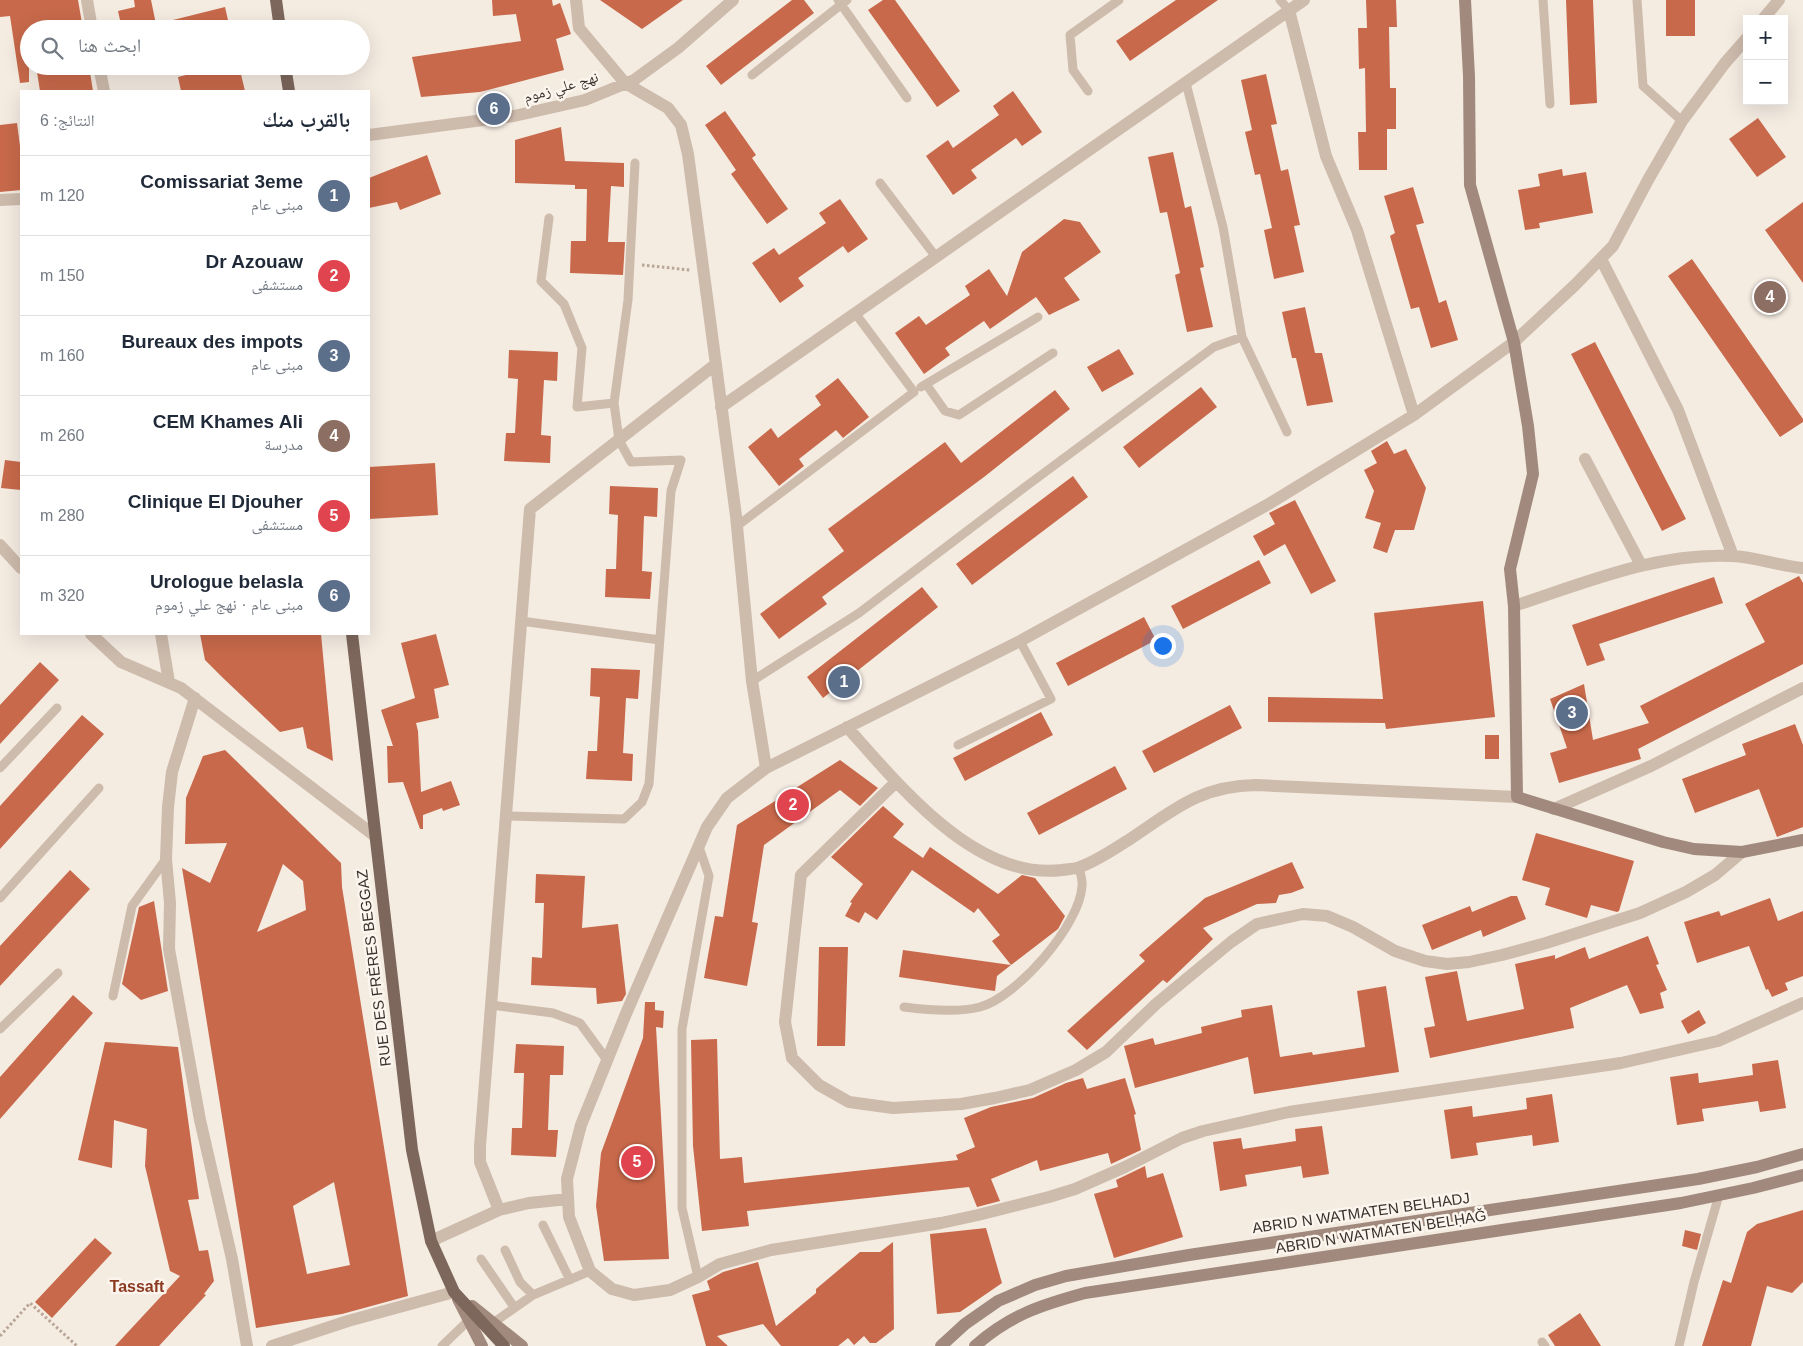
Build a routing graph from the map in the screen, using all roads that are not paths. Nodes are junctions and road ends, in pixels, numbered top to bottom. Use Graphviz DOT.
graph roads {
  1 [pos="87,0"];
  2 [pos="276,0"];
  3 [pos="576,0"];
  4 [pos="733,0"];
  5 [pos="1118,0"];
  6 [pos="1280,0"];
  7 [pos="1304,0"];
  8 [pos="1465,0"];
  9 [pos="1543,0"];
  10 [pos="1637,0"];
  11 [pos="1780,0"];
  12 [pos="842,2"];
  13 [pos="1289,10"];
  14 [pos="1767,15"];
  15 [pos="90,20"];
  16 [pos="279,20"];
  17 [pos="1743,43"];
  18 [pos="101,75"];
  19 [pos="286,75"];
  20 [pos="752,75"];
  21 [pos="625,83"];
  22 [pos="1186,83"];
  23 [pos="104,90"];
  24 [pos="289,90"];
  25 [pos="1088,91"];
  26 [pos="907,98"];
  27 [pos="1550,104"];
  28 [pos="1682,122"];
  29 [pos="370,135"];
  30 [pos="635,163"];
  31 [pos="880,183"];
  32 [pos="20,199"];
  33 [pos="0,200"];
  34 [pos="548,218"];
  35 [pos="936,257"];
  36 [pos="1601,259"];
  37 [pos="855,313"];
  38 [pos="1038,317"];
  39 [pos="1242,337"];
  40 [pos="1514,342"];
  41 [pos="1053,352"];
  42 [pos="716,364"];
  43 [pos="926,384"];
  44 [pos="914,392"];
  45 [pos="614,403"];
  46 [pos="721,406"];
  47 [pos="1414,414"];
  48 [pos="1287,432"];
  49 [pos="618,440"];
  50 [pos="1585,459"];
  51 [pos="737,526"];
  52 [pos="0,544"];
  53 [pos="1733,556"];
  54 [pos="1641,566"];
  55 [pos="20,567"];
  56 [pos="1803,568"];
  57 [pos="1514,606"];
  58 [pos="521,621"];
  59 [pos="92,635"];
  60 [pos="161,635"];
  61 [pos="352,635"];
  62 [pos="660,640"];
  63 [pos="1020,641"];
  64 [pos="752,681"];
  65 [pos="169,682"];
  66 [pos="1803,688"];
  67 [pos="195,698"];
  68 [pos="57,708"];
  69 [pos="846,727"];
  70 [pos="958,745"];
  71 [pos="0,768"];
  72 [pos="766,768"];
  73 [pos="896,782"];
  74 [pos="99,788"];
  75 [pos="1517,797"];
  76 [pos="1554,809"];
  77 [pos="506,816"];
  78 [pos="375,836"];
  79 [pos="1803,840"];
  80 [pos="698,846"];
  81 [pos="1742,852"];
  82 [pos="166,859"];
  83 [pos="1079,868"];
  84 [pos="0,898"];
  85 [pos="58,973"];
  86 [pos="112,996"];
  87 [pos="1803,1003"];
  88 [pos="491,1005"];
  89 [pos="904,1007"];
  90 [pos="0,1030"];
  91 [pos="607,1060"];
  92 [pos="1803,1154"];
  93 [pos="1803,1175"];
  94 [pos="1719,1195"];
  95 [pos="568,1199"];
  96 [pos="499,1210"];
  97 [pos="543,1225"];
  98 [pos="431,1241"];
  99 [pos="506,1250"];
  100 [pos="481,1260"];
  101 [pos="590,1271"];
  102 [pos="698,1277"];
  103 [pos="570,1280"];
  104 [pos="454,1292"];
  105 [pos="533,1295"];
  106 [pos="514,1307"];
  107 [pos="469,1320"];
  108 [pos="493,1322"];
  109 [pos="247,1346"];
  110 [pos="272,1346"];
  111 [pos="442,1346"];
  112 [pos="482,1346"];
  113 [pos="504,1346"];
  114 [pos="522,1346"];
  115 [pos="941,1346"];
  116 [pos="975,1346"];
  117 [pos="1679,1346"];
  1 -- 15 [label="street"];
  2 -- 16 [label="main road"];
  3 -- 21 [label="street"];
  4 -- 21 [label="street, نهج علي زموم"];
  5 -- 25 [label="lane"];
  6 -- 13 [label="lane"];
  7 -- 13 [label="street"];
  8 -- 40 [label="main road"];
  9 -- 27 [label="lane"];
  10 -- 28 [label="lane"];
  11 -- 14 [label="street"];
  12 -- 20 [label="lane"];
  12 -- 26 [label="lane"];
  13 -- 22 [label="street"];
  13 -- 47 [label="street"];
  17 -- 28 [label="street"];
  18 -- 23 [label="street"];
  19 -- 24 [label="main road"];
  21 -- 29 [label="street, نهج علي زموم"];
  21 -- 42 [label="street"];
  22 -- 35 [label="street"];
  22 -- 39 [label="lane"];
  28 -- 36 [label="street"];
  30 -- 45 [label="lane"];
  31 -- 35 [label="lane"];
  32 -- 33 [label="street"];
  34 -- 45 [label="lane"];
  35 -- 37 [label="street"];
  36 -- 40 [label="street"];
  36 -- 53 [label="street"];
  37 -- 44 [label="lane"];
  37 -- 46 [label="street"];
  38 -- 43 [label="lane"];
  39 -- 48 [label="lane"];
  39 -- 64 [label="lane"];
  40 -- 47 [label="street"];
  40 -- 57 [label="main road"];
  41 -- 43 [label="lane"];
  42 -- 46 [label="street"];
  42 -- 49 [label="street"];
  43 -- 44 [label="lane"];
  44 -- 51 [label="lane"];
  45 -- 49 [label="lane"];
  46 -- 51 [label="street"];
  47 -- 63 [label="street"];
  49 -- 58 [label="street"];
  49 -- 62 [label="lane"];
  50 -- 54 [label="street"];
  51 -- 64 [label="street"];
  52 -- 55 [label="street"];
  53 -- 54 [label="street"];
  53 -- 56 [label="street"];
  54 -- 57 [label="street"];
  57 -- 75 [label="main road"];
  58 -- 62 [label="lane"];
  58 -- 77 [label="street"];
  59 -- 65 [label="street"];
  60 -- 65 [label="street"];
  61 -- 78 [label="main road, RUE DES FRÈRES BEGGAZ"];
  62 -- 77 [label="lane"];
  63 -- 69 [label="street"];
  63 -- 70 [label="lane"];
  64 -- 72 [label="street"];
  65 -- 67 [label="street"];
  66 -- 76 [label="street"];
  67 -- 78 [label="street"];
  67 -- 82 [label="street"];
  68 -- 71 [label="lane"];
  69 -- 72 [label="street"];
  69 -- 73 [label="street"];
  72 -- 80 [label="street"];
  73 -- 81 [label="street"];
  73 -- 83 [label="street"];
  74 -- 84 [label="lane"];
  75 -- 76 [label="main road"];
  75 -- 83 [label="street"];
  76 -- 81 [label="main road"];
  77 -- 88 [label="street"];
  78 -- 98 [label="main road, RUE DES FRÈRES BEGGAZ"];
  79 -- 81 [label="main road"];
  80 -- 91 [label="street"];
  80 -- 102 [label="lane"];
  82 -- 86 [label="lane"];
  82 -- 109 [label="street"];
  83 -- 89 [label="lane"];
  85 -- 90 [label="lane"];
  87 -- 102 [label="street"];
  88 -- 91 [label="lane"];
  88 -- 96 [label="street"];
  91 -- 95 [label="street"];
  92 -- 115 [label="main road, ABRID N WATMATEN BELHADJ"];
  93 -- 94 [label="main road, ABRID N WATMATEN BELḤAǦ"];
  94 -- 116 [label="main road, ABRID N WATMATEN BELḤAǦ"];
  94 -- 117 [label="lane"];
  95 -- 96 [label="street"];
  95 -- 101 [label="street"];
  96 -- 98 [label="street"];
  97 -- 103 [label="lane"];
  98 -- 104 [label="main road, RUE DES FRÈRES BEGGAZ"];
  99 -- 105 [label="lane"];
  100 -- 106 [label="lane"];
  101 -- 102 [label="street"];
  101 -- 103 [label="lane"];
  103 -- 105 [label="lane"];
  104 -- 107 [label="main road"];
  104 -- 108 [label="main road"];
  104 -- 110 [label="street"];
  104 -- 113 [label="main road, RUE DES FRÈRES BEGGAZ"];
  105 -- 106 [label="lane"];
  106 -- 108 [label="lane"];
  107 -- 111 [label="lane"];
  107 -- 112 [label="main road"];
  108 -- 114 [label="main road"];
}
